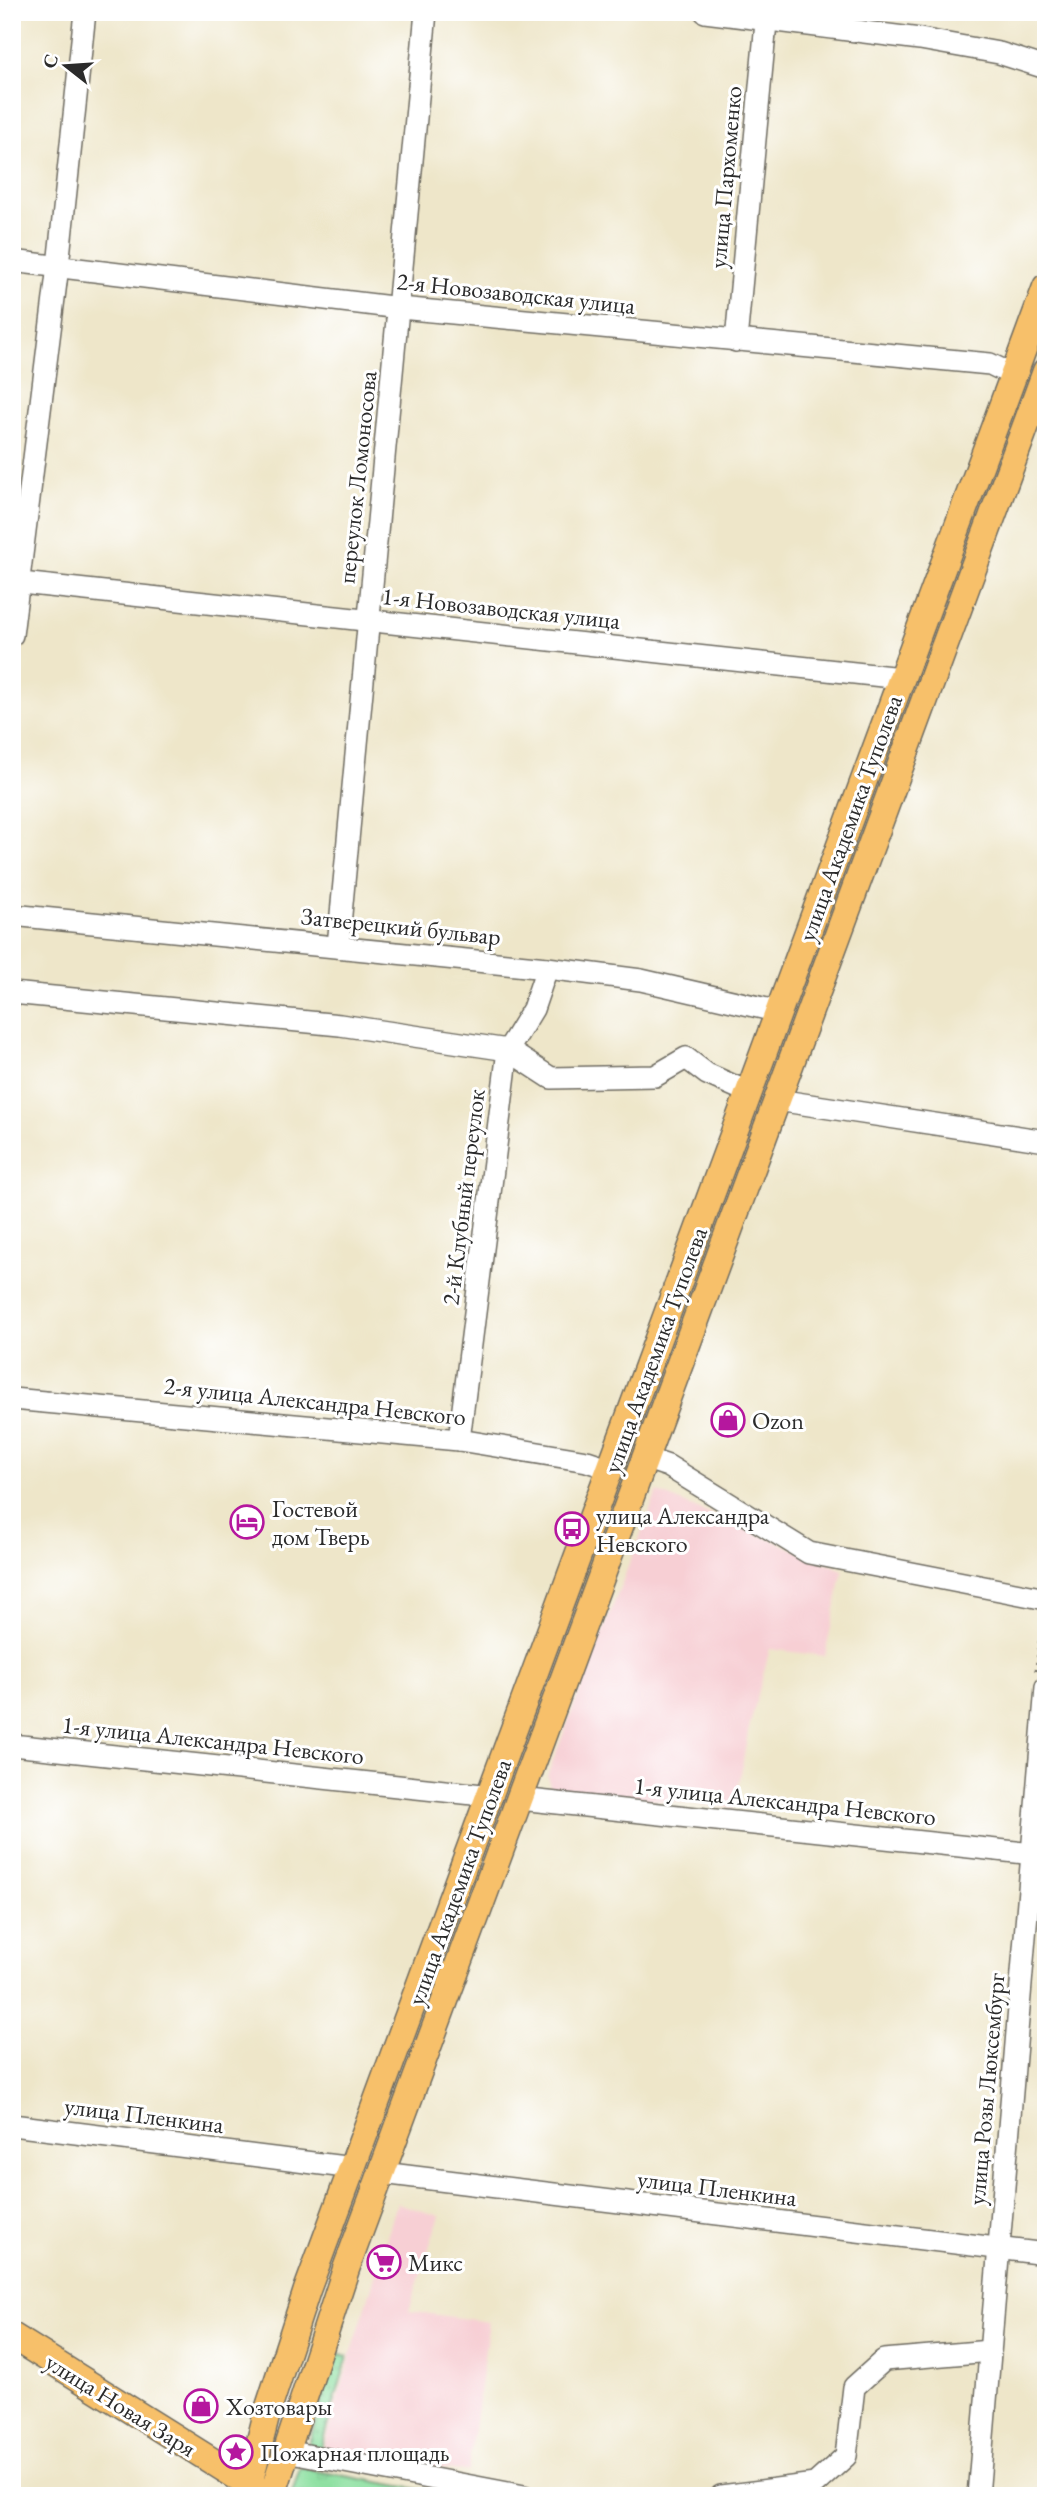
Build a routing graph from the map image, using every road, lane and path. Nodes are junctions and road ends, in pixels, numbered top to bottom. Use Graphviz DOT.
graph roads {
  1 [pos="85,12"];
  2 [pos="426,12"];
  3 [pos="705,12"];
  4 [pos="766,16"];
  5 [pos="1046,68"];
  6 [pos="12,261"];
  7 [pos="58,266"];
  8 [pos="1046,287"];
  9 [pos="400,308"];
  10 [pos="1030,328"];
  11 [pos="736,341"];
  12 [pos="1046,370"];
  13 [pos="1013,375"];
  14 [pos="1029,416"];
  15 [pos="15,582"];
  16 [pos="370,621"];
  17 [pos="12,635"];
  18 [pos="901,678"];
  19 [pos="12,915"];
  20 [pos="338,946"];
  21 [pos="547,968"];
  22 [pos="12,993"];
  23 [pos="780,1012"];
  24 [pos="508,1050"];
  25 [pos="795,1051"];
  26 [pos="750,1093"];
  27 [pos="777,1100"];
  28 [pos="1046,1141"];
  29 [pos="12,1399"];
  30 [pos="459,1440"];
  31 [pos="645,1458"];
  32 [pos="611,1469"];
  33 [pos="1046,1600"];
  34 [pos="1046,1687"];
  35 [pos="12,1745"];
  36 [pos="504,1762"];
  37 [pos="492,1796"];
  38 [pos="520,1799"];
  39 [pos="1039,1854"];
  40 [pos="12,2124"];
  41 [pos="353,2168"];
  42 [pos="382,2173"];
  43 [pos="999,2249"];
  44 [pos="1046,2254"];
  45 [pos="12,2336"];
  46 [pos="990,2351"];
  47 [pos="264,2423"];
  48 [pos="285,2451"];
  49 [pos="258,2493"];
  50 [pos="524,2496"];
  51 [pos="721,2496"];
  52 [pos="978,2496"];
  1 -- 7 [label="street"];
  2 -- 9 [label="street, переулок Ломоносова"];
  3 -- 4 [label="street"];
  4 -- 5 [label="street"];
  4 -- 11 [label="street, улица Пархоменко"];
  6 -- 7 [label="street, 2-я Новозаводская улица"];
  7 -- 9 [label="street, 2-я Новозаводская улица"];
  7 -- 15 [label="street"];
  8 -- 10 [label="main road, улица Академика Туполева"];
  9 -- 11 [label="street, 2-я Новозаводская улица"];
  9 -- 16 [label="street, переулок Ломоносова"];
  10 -- 12 [label="main road"];
  10 -- 13 [label="main road, улица Академика Туполева"];
  11 -- 13 [label="street, 2-я Новозаводская улица"];
  12 -- 14 [label="main road, улица Академика Туполева"];
  13 -- 14 [label="main road"];
  13 -- 18 [label="main road, улица Академика Туполева"];
  14 -- 25 [label="main road, улица Академика Туполева"];
  15 -- 16 [label="street, 1-я Новозаводская улица"];
  15 -- 17 [label="street"];
  16 -- 18 [label="street, 1-я Новозаводская улица"];
  16 -- 20 [label="street, переулок Ломоносова"];
  18 -- 23 [label="main road, улица Академика Туполева"];
  19 -- 20 [label="street, Затверецкий бульвар"];
  20 -- 21 [label="street, Затверецкий бульвар"];
  21 -- 23 [label="street, Затверецкий бульвар"];
  21 -- 24 [label="street, 2-й Клубный переулок"];
  22 -- 24 [label="street"];
  23 -- 25 [label="main road"];
  23 -- 26 [label="main road, улица Академика Туполева"];
  24 -- 26 [label="street"];
  24 -- 30 [label="street, 2-й Клубный переулок"];
  25 -- 27 [label="main road, улица Академика Туполева"];
  26 -- 32 [label="main road, улица Академика Туполева"];
  27 -- 28 [label="street"];
  27 -- 31 [label="main road, улица Академика Туполева"];
  29 -- 30 [label="street, 2-я улица Александра Невского"];
  30 -- 32 [label="street, 2-я улица Александра Невского"];
  31 -- 33 [label="street"];
  31 -- 38 [label="main road, улица Академика Туполева"];
  32 -- 36 [label="main road, улица Академика Туполева"];
  34 -- 39 [label="street, улица Розы Люксембург"];
  35 -- 37 [label="street, 1-я улица Александра Невского"];
  36 -- 37 [label="main road, улица Академика Туполева"];
  36 -- 38 [label="main road"];
  37 -- 41 [label="main road, улица Академика Туполева"];
  38 -- 39 [label="street, 1-я улица Александра Невского"];
  38 -- 42 [label="main road, улица Академика Туполева"];
  39 -- 43 [label="street, улица Розы Люксембург"];
  40 -- 41 [label="street, улица Пленкина"];
  41 -- 47 [label="main road, улица Академика Туполева"];
  42 -- 43 [label="street, улица Пленкина"];
  42 -- 48 [label="main road, улица Академика Туполева"];
  43 -- 44 [label="street, улица Пленкина"];
  43 -- 46 [label="street, улица Розы Люксембург"];
  45 -- 49 [label="main road, улица Новая Заря"];
  46 -- 51 [label="street"];
  46 -- 52 [label="street, улица Розы Люксембург"];
  47 -- 48 [label="main road"];
  47 -- 49 [label="main road, улица Академика Туполева"];
  48 -- 49 [label="main road, улица Академика Туполева"];
  48 -- 50 [label="street"];
}
